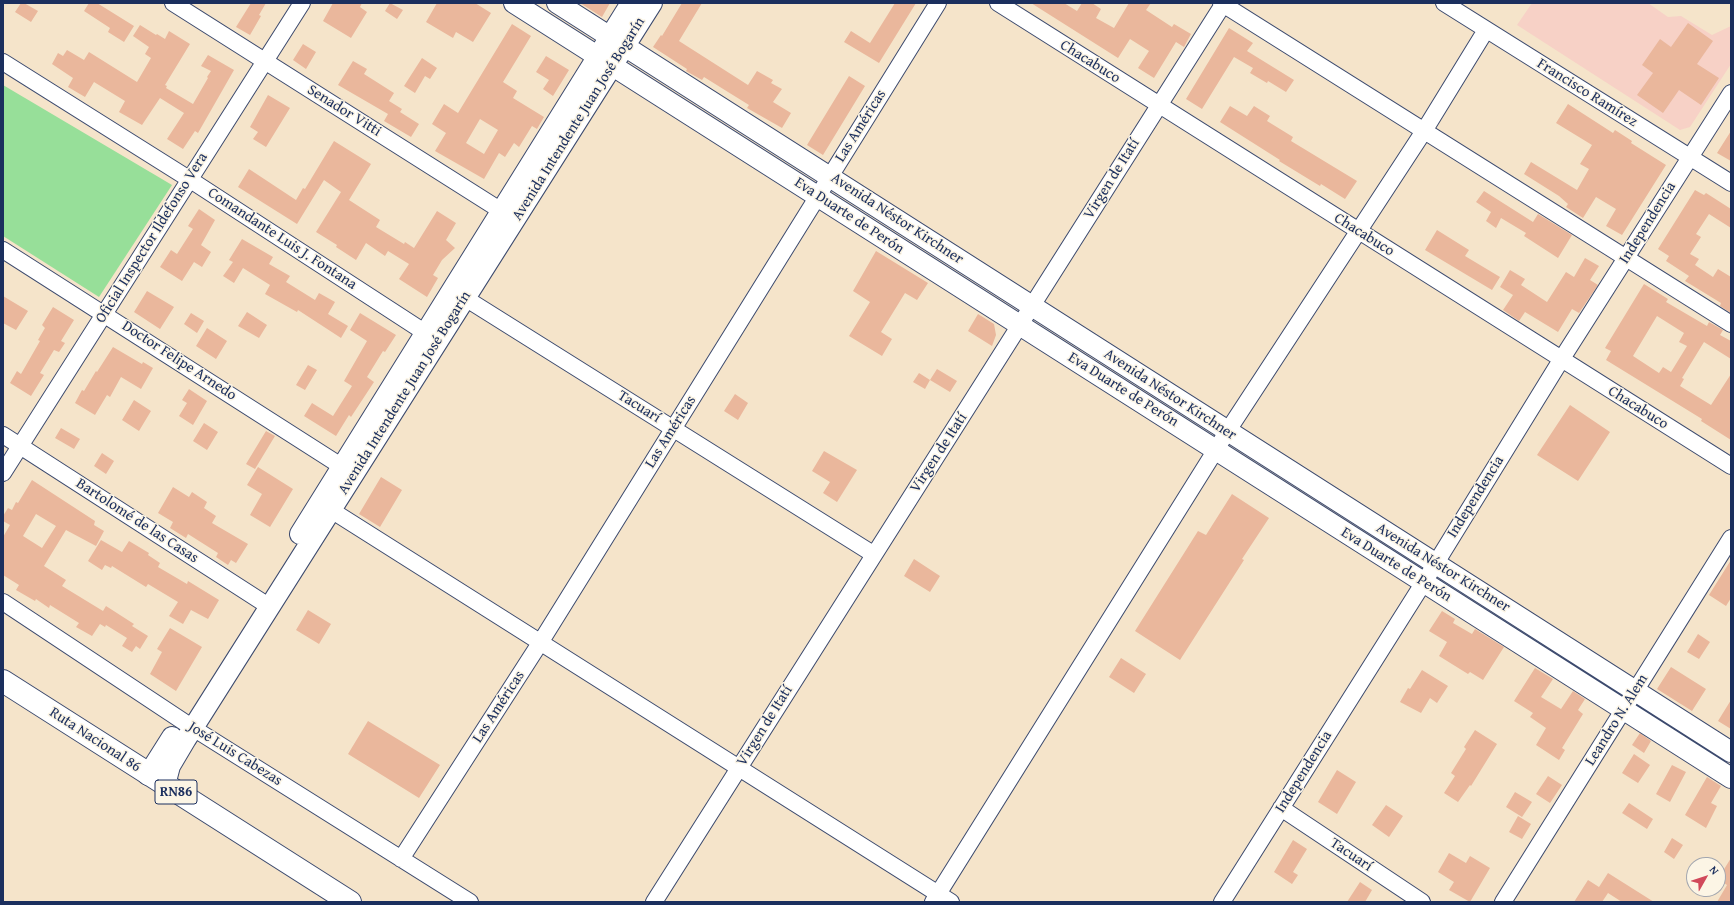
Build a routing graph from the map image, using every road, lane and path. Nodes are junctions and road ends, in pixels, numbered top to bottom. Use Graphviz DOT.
graph roads {
  1 [pos="172,3"];
  2 [pos="302,3"];
  3 [pos="514,3"];
  4 [pos="557,3"];
  5 [pos="631,3"];
  6 [pos="652,3"];
  7 [pos="938,3"];
  8 [pos="998,3"];
  9 [pos="1222,3"];
  10 [pos="1444,3"];
  11 [pos="1486,30"];
  12 [pos="617,41"];
  13 [pos="264,61"];
  14 [pos="605,61"];
  15 [pos="3,62"];
  16 [pos="1731,93"];
  17 [pos="1159,105"];
  18 [pos="1424,131"];
  19 [pos="1690,157"];
  20 [pos="829,176"];
  21 [pos="189,179"];
  22 [pos="1731,183"];
  23 [pos="817,196"];
  24 [pos="508,216"];
  25 [pos="1358,230"];
  26 [pos="3,250"];
  27 [pos="1626,258"];
  28 [pos="465,298"];
  29 [pos="1031,306"];
  30 [pos="104,314"];
  31 [pos="1731,324"];
  32 [pos="1019,325"];
  33 [pos="432,337"];
  34 [pos="1561,360"];
  35 [pos="673,428"];
  36 [pos="1228,432"];
  37 [pos="3,435"];
  38 [pos="20,446"];
  39 [pos="1216,450"];
  40 [pos="1731,466"];
  41 [pos="348,470"];
  42 [pos="3,473"];
  43 [pos="331,510"];
  44 [pos="1731,538"];
  45 [pos="873,554"];
  46 [pos="1436,563"];
  47 [pos="1424,582"];
  48 [pos="3,602"];
  49 [pos="264,603"];
  50 [pos="540,643"];
  51 [pos="3,681"];
  52 [pos="1636,691"];
  53 [pos="1624,710"];
  54 [pos="188,725"];
  55 [pos="1731,752"];
  56 [pos="738,769"];
  57 [pos="1731,778"];
  58 [pos="157,780"];
  59 [pos="1281,808"];
  60 [pos="401,859"];
  61 [pos="941,899"];
  62 [pos="350,902"];
  63 [pos="470,902"];
  64 [pos="654,902"];
  65 [pos="1222,902"];
  66 [pos="1422,902"];
  67 [pos="1503,902"];
  1 -- 13 [label="street, Senador Vitti"];
  2 -- 13 [label="street, Oficial Inspector Ildefonso Vera"];
  3 -- 14 [label="street, Eva Duarte de Perón"];
  4 -- 12 [label="street"];
  5 -- 12 [label="street, Avenida Intendente Juan José Bogarín"];
  6 -- 12 [label="street, Avenida Intendente Juan José Bogarín"];
  7 -- 20 [label="street, Las Américas"];
  8 -- 17 [label="street, Chacabuco"];
  9 -- 17 [label="street, Virgen de Itatí"];
  9 -- 18 [label="street"];
  10 -- 11 [label="street, Francisco Ramírez"];
  11 -- 18 [label="street"];
  11 -- 19 [label="street, Francisco Ramírez"];
  12 -- 14 [label="street, Avenida Intendente Juan José Bogarín"];
  12 -- 20 [label="street, Avenida Néstor Kirchner"];
  13 -- 21 [label="street, Oficial Inspector Ildefonso Vera"];
  13 -- 24 [label="street, Senador Vitti"];
  14 -- 23 [label="street, Eva Duarte de Perón"];
  14 -- 24 [label="street, Avenida Intendente Juan José Bogarín"];
  15 -- 21 [label="street, Comandante Luis J. Fontana"];
  16 -- 19 [label="street, Independencia"];
  17 -- 25 [label="street, Chacabuco"];
  17 -- 29 [label="street, Virgen de Itatí"];
  18 -- 25 [label="street"];
  18 -- 27 [label="street"];
  19 -- 22 [label="street, Francisco Ramírez"];
  19 -- 27 [label="street, Independencia"];
  20 -- 23 [label="street, Las Américas"];
  20 -- 29 [label="street, Avenida Néstor Kirchner"];
  21 -- 30 [label="street, Oficial Inspector Ildefonso Vera"];
  21 -- 33 [label="street, Comandante Luis J. Fontana"];
  23 -- 32 [label="street, Eva Duarte de Perón"];
  23 -- 35 [label="street, Las Américas"];
  24 -- 28 [label="street, Avenida Intendente Juan José Bogarín"];
  24 -- 33 [label="street, Avenida Intendente Juan José Bogarín"];
  25 -- 34 [label="street, Chacabuco"];
  25 -- 36 [label="street"];
  26 -- 30 [label="street, Doctor Felipe Arnedo"];
  27 -- 31 [label="street"];
  27 -- 34 [label="street, Independencia"];
  28 -- 33 [label="street, Avenida Intendente Juan José Bogarín"];
  28 -- 35 [label="street, Tacuarí"];
  29 -- 32 [label="street, Virgen de Itatí"];
  29 -- 36 [label="street, Avenida Néstor Kirchner"];
  30 -- 38 [label="street, Oficial Inspector Ildefonso Vera"];
  30 -- 41 [label="street, Doctor Felipe Arnedo"];
  32 -- 39 [label="street, Eva Duarte de Perón"];
  32 -- 45 [label="street, Virgen de Itatí"];
  33 -- 41 [label="street, Avenida Intendente Juan José Bogarín"];
  34 -- 40 [label="street, Chacabuco"];
  34 -- 46 [label="street, Independencia"];
  35 -- 45 [label="street, Tacuarí"];
  35 -- 50 [label="street, Las Américas"];
  36 -- 39 [label="street"];
  36 -- 46 [label="street, Avenida Néstor Kirchner"];
  37 -- 38 [label="street, Bartolomé de las Casas"];
  38 -- 42 [label="street, Oficial Inspector Ildefonso Vera"];
  38 -- 49 [label="street, Bartolomé de las Casas"];
  39 -- 47 [label="street, Eva Duarte de Perón"];
  39 -- 61 [label="street"];
  41 -- 43 [label="street, Avenida Intendente Juan José Bogarín"];
  41 -- 49 [label="street, Avenida Intendente Juan José Bogarín"];
  43 -- 49 [label="street, Avenida Intendente Juan José Bogarín"];
  43 -- 50 [label="street"];
  44 -- 52 [label="street, Leandro N. Alem"];
  45 -- 56 [label="street, Virgen de Itatí"];
  46 -- 47 [label="street, Independencia"];
  46 -- 52 [label="street, Avenida Néstor Kirchner"];
  47 -- 53 [label="street, Eva Duarte de Perón"];
  47 -- 59 [label="street, Independencia"];
  48 -- 54 [label="street, José Luis Cabezas"];
  49 -- 54 [label="street, Avenida Intendente Juan José Bogarín"];
  50 -- 56 [label="street"];
  50 -- 60 [label="street, Las Américas"];
  51 -- 58 [label="main road, Ruta Nacional 86 / RN86"];
  52 -- 53 [label="street, Leandro N. Alem"];
  52 -- 55 [label="street, Avenida Néstor Kirchner"];
  53 -- 57 [label="street, Eva Duarte de Perón"];
  53 -- 67 [label="street, Leandro N. Alem"];
  54 -- 58 [label="street, Avenida Intendente Juan José Bogarín"];
  54 -- 60 [label="street, José Luis Cabezas"];
  56 -- 61 [label="street"];
  56 -- 64 [label="street, Virgen de Itatí"];
  58 -- 62 [label="main road, Ruta Nacional 86 / RN86"];
  59 -- 65 [label="street, Independencia"];
  59 -- 66 [label="street, Tacuarí"];
  60 -- 63 [label="street, José Luis Cabezas"];
}
